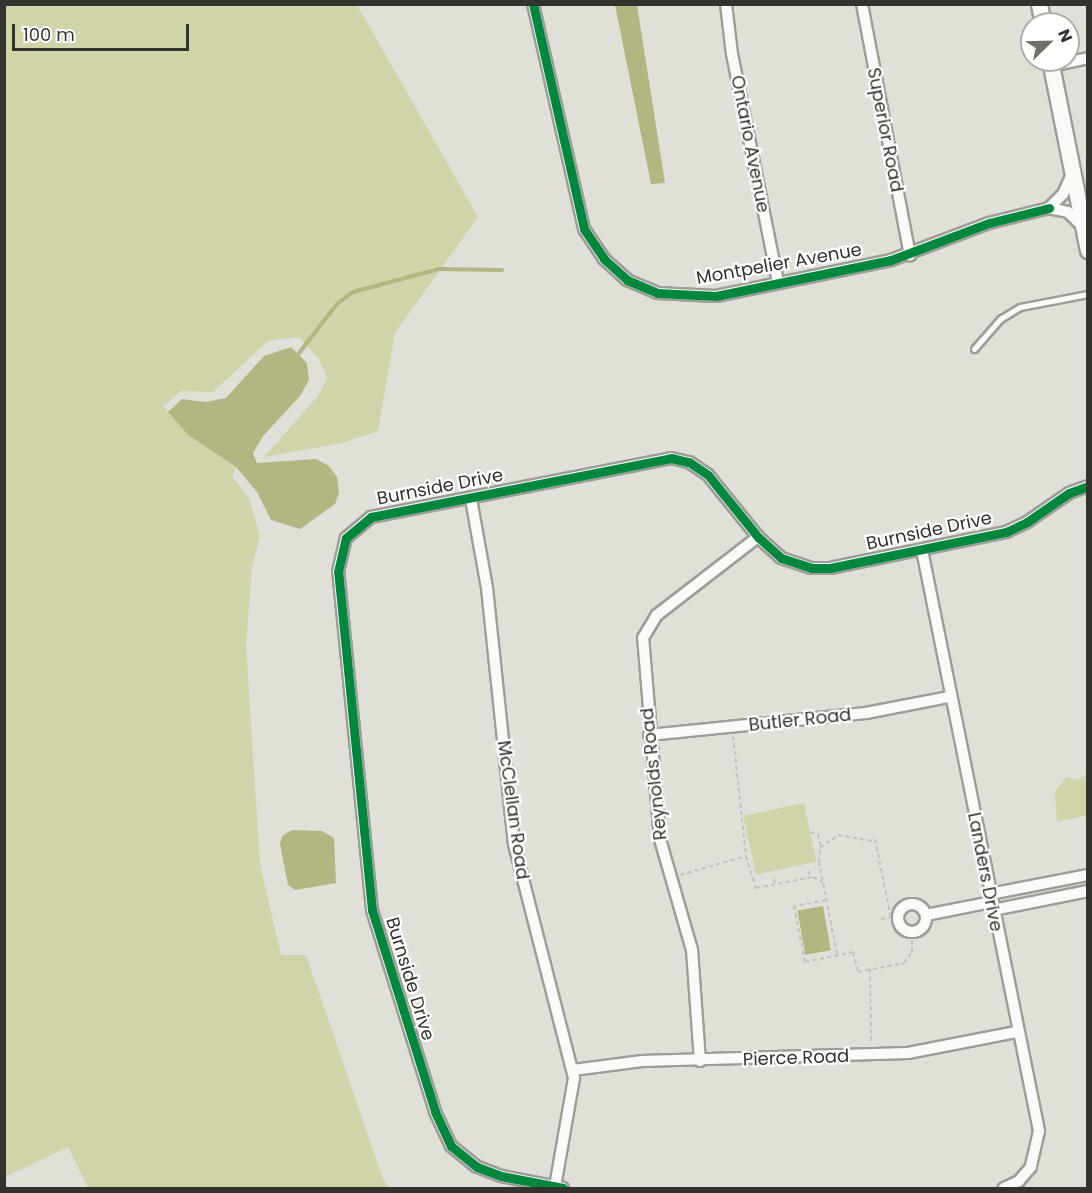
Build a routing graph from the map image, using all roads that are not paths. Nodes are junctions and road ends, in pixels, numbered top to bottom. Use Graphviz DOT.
graph roads {
  1 [pos="533,4"];
  2 [pos="726,4"];
  3 [pos="862,4"];
  4 [pos="1053,72"];
  5 [pos="1072,174"];
  6 [pos="1049,208"];
  7 [pos="1082,226"];
  8 [pos="1088,250"];
  9 [pos="910,255"];
  10 [pos="778,282"];
  11 [pos="1088,294"];
  12 [pos="974,349"];
  13 [pos="1088,486"];
  14 [pos="471,499"];
  15 [pos="758,537"];
  16 [pos="922,549"];
  17 [pos="950,697"];
  18 [pos="650,735"];
  19 [pos="1088,875"];
  20 [pos="1088,891"];
  21 [pos="991,902"];
  22 [pos="926,915"];
  23 [pos="1016,1032"];
  24 [pos="699,1061"];
  25 [pos="573,1070"];
  26 [pos="1008,1187"];
  27 [pos="559,1188"];
  1 -- 10 [label="street, Montpelier Avenue"];
  2 -- 10 [label="street, Ontario Avenue"];
  3 -- 9 [label="street, Superior Road"];
  4 -- 5 [label="street"];
  5 -- 6 [label="street"];
  5 -- 7 [label="street"];
  6 -- 7 [label="street"];
  6 -- 9 [label="street, Montpelier Avenue"];
  7 -- 8 [label="street"];
  9 -- 10 [label="street, Montpelier Avenue"];
  11 -- 12 [label="lane"];
  13 -- 16 [label="street, Burnside Drive"];
  14 -- 15 [label="street, Burnside Drive"];
  14 -- 25 [label="street, McClellan Road"];
  14 -- 27 [label="street, Burnside Drive"];
  15 -- 16 [label="street, Burnside Drive"];
  15 -- 18 [label="street, Reynolds Road"];
  16 -- 17 [label="street, Landers Drive"];
  17 -- 18 [label="street, Butler Road"];
  17 -- 21 [label="street, Landers Drive"];
  18 -- 24 [label="street, Reynolds Road"];
  19 -- 21 [label="street"];
  20 -- 21 [label="street"];
  21 -- 22 [label="street"];
  21 -- 23 [label="street, Landers Drive"];
  22 -- 22 [label="street"];
  23 -- 24 [label="street, Pierce Road"];
  23 -- 26 [label="street, Landers Drive"];
  24 -- 25 [label="street, Pierce Road"];
  25 -- 27 [label="street, McClellan Road"];
}
